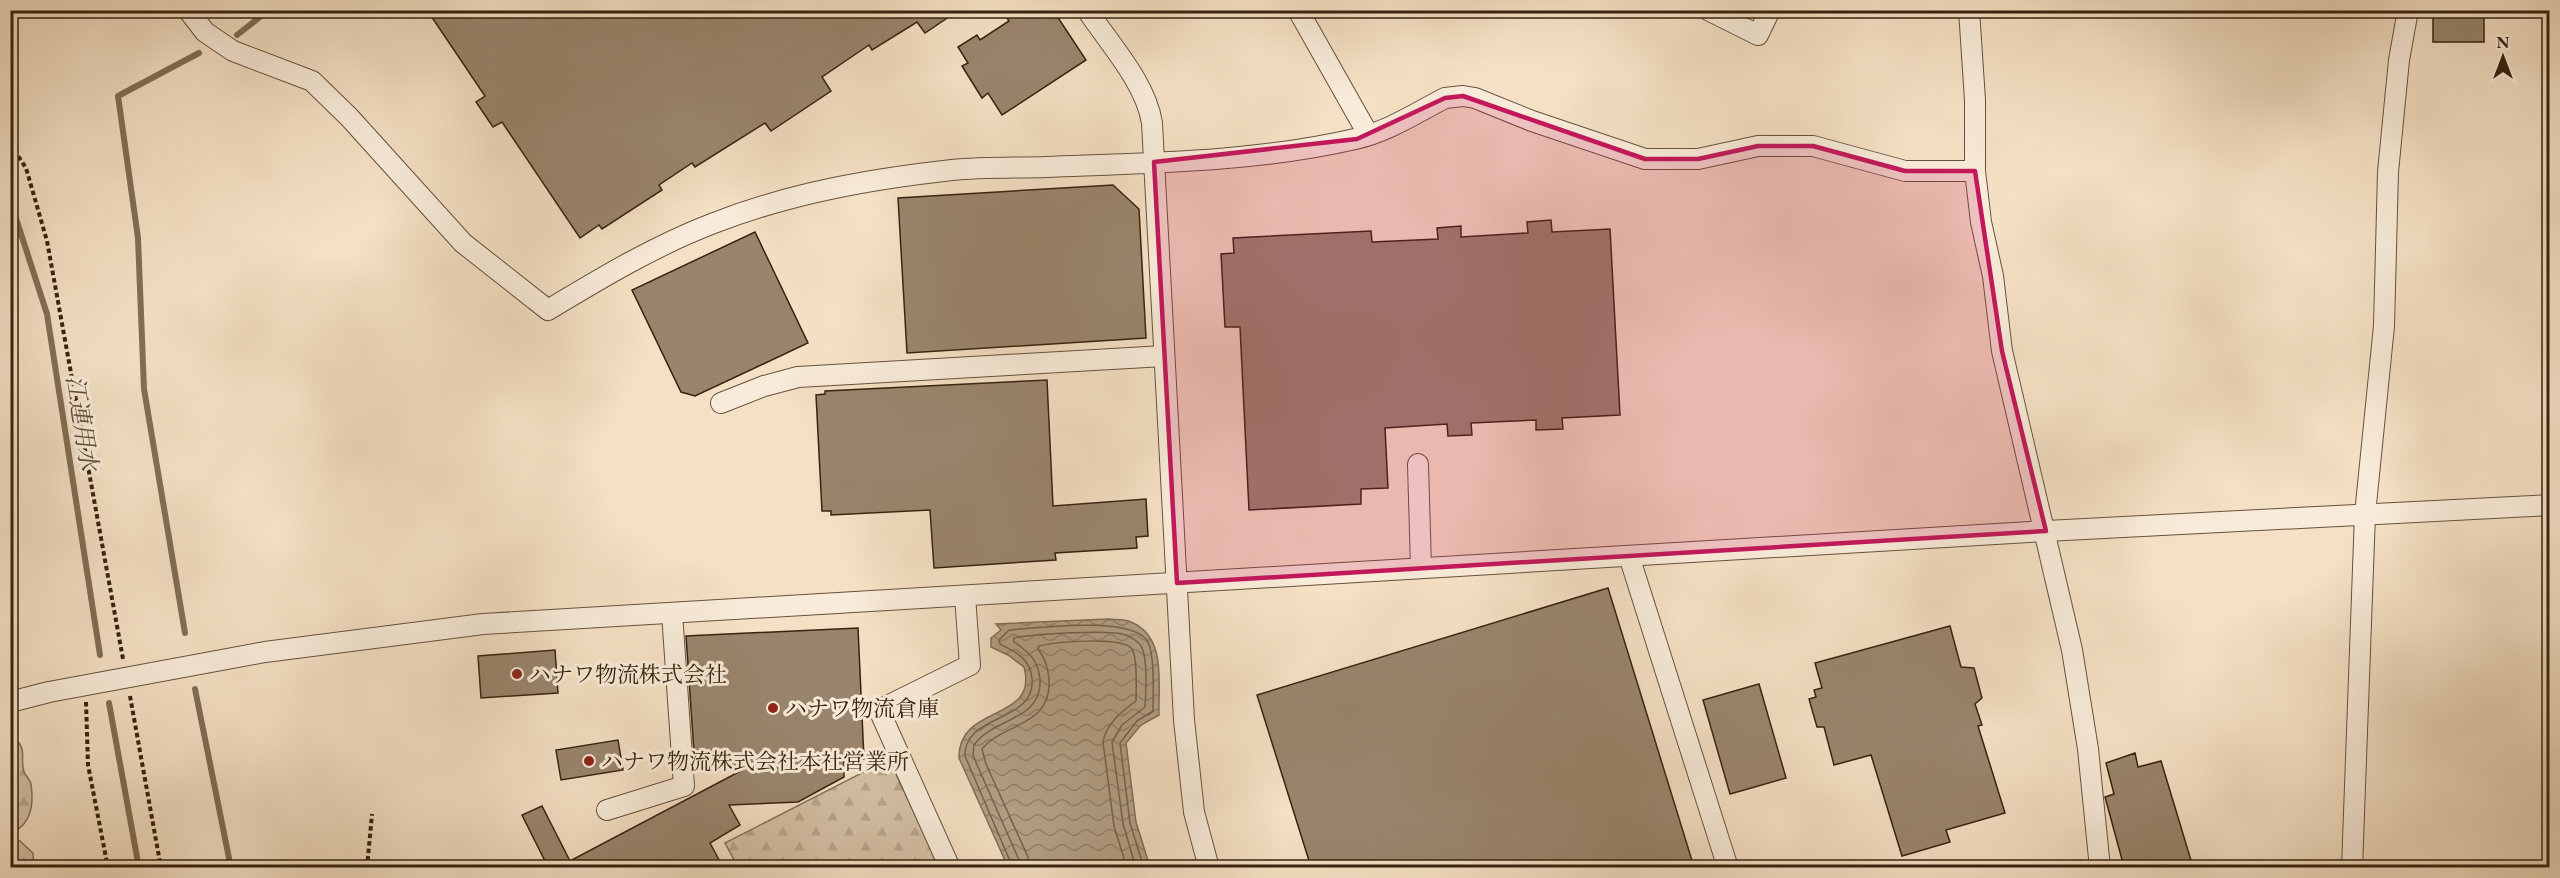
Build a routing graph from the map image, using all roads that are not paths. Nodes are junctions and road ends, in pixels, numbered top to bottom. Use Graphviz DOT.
graph roads {
  1 [pos="188,10"];
  2 [pos="1087,10"];
  3 [pos="1298,10"];
  4 [pos="1708,10"];
  5 [pos="1770,10"];
  6 [pos="1969,10"];
  7 [pos="2408,10"];
  8 [pos="1368,134"];
  9 [pos="1154,162"];
  10 [pos="1975,171"];
  11 [pos="1164,356"];
  12 [pos="721,403"];
  13 [pos="1418,464"];
  14 [pos="2550,506"];
  15 [pos="2365,514"];
  16 [pos="2046,531"];
  17 [pos="1629,556"];
  18 [pos="1421,568"];
  19 [pos="1177,583"];
  20 [pos="965,596"];
  21 [pos="672,613"];
  22 [pos="10,702"];
  23 [pos="607,810"];
  24 [pos="950,867"];
  25 [pos="1209,867"];
  26 [pos="1728,867"];
  27 [pos="2100,867"];
  28 [pos="2352,867"];
  1 -- 9 [label="street"];
  2 -- 9 [label="street"];
  3 -- 8 [label="street"];
  4 -- 5 [label="street"];
  6 -- 10 [label="street"];
  7 -- 15 [label="street"];
  8 -- 9 [label="street"];
  8 -- 10 [label="street"];
  9 -- 11 [label="street"];
  10 -- 16 [label="street"];
  11 -- 12 [label="street"];
  11 -- 19 [label="street"];
  13 -- 18 [label="street"];
  14 -- 15 [label="street"];
  15 -- 16 [label="street"];
  15 -- 28 [label="street"];
  16 -- 17 [label="street"];
  16 -- 27 [label="street"];
  17 -- 18 [label="street"];
  17 -- 26 [label="street"];
  18 -- 19 [label="street"];
  19 -- 20 [label="street"];
  19 -- 25 [label="street"];
  20 -- 21 [label="street"];
  20 -- 24 [label="street"];
  21 -- 22 [label="street"];
  21 -- 23 [label="street"];
}
